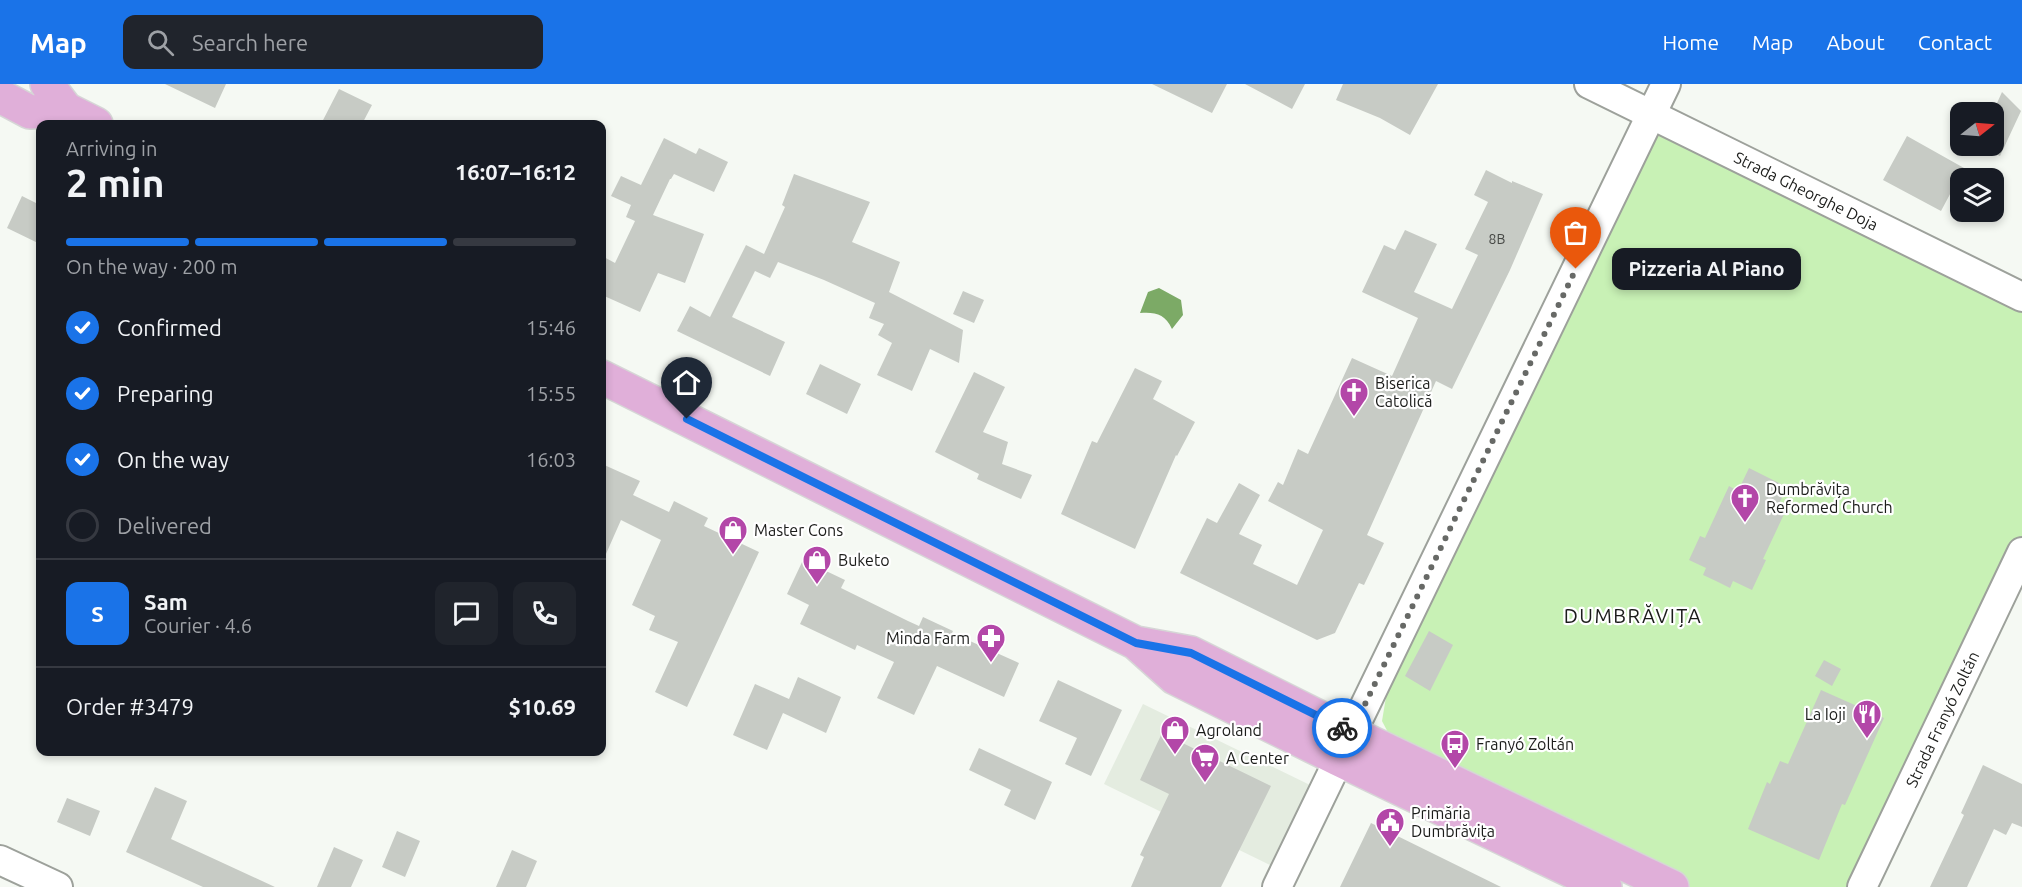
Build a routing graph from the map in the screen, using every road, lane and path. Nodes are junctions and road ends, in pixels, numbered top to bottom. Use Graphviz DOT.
graph roads {
  1 [pos="47,84"];
  2 [pos="1589,84"];
  3 [pos="1666,84"];
  4 [pos="0,96"];
  5 [pos="66,110"];
  6 [pos="1652,114"];
  7 [pos="87,120"];
  8 [pos="2022,297"];
  9 [pos="606,379"];
  10 [pos="2022,552"];
  11 [pos="1345,746"];
  12 [pos="0,860"];
  13 [pos="58,887"];
  14 [pos="1277,887"];
  15 [pos="1605,887"];
  16 [pos="1672,887"];
  17 [pos="1862,887"];
  1 -- 5 [label="main road"];
  2 -- 6 [label="street, Strada Gheorghe Doja"];
  3 -- 6 [label="street"];
  4 -- 5 [label="main road"];
  5 -- 7 [label="main road"];
  6 -- 8 [label="street, Strada Gheorghe Doja"];
  6 -- 11 [label="street"];
  9 -- 11 [label="main road"];
  10 -- 17 [label="street, Strada Franyó Zoltán"];
  11 -- 14 [label="street"];
  11 -- 15 [label="main road"];
  11 -- 16 [label="main road"];
  12 -- 13 [label="street"];
}
